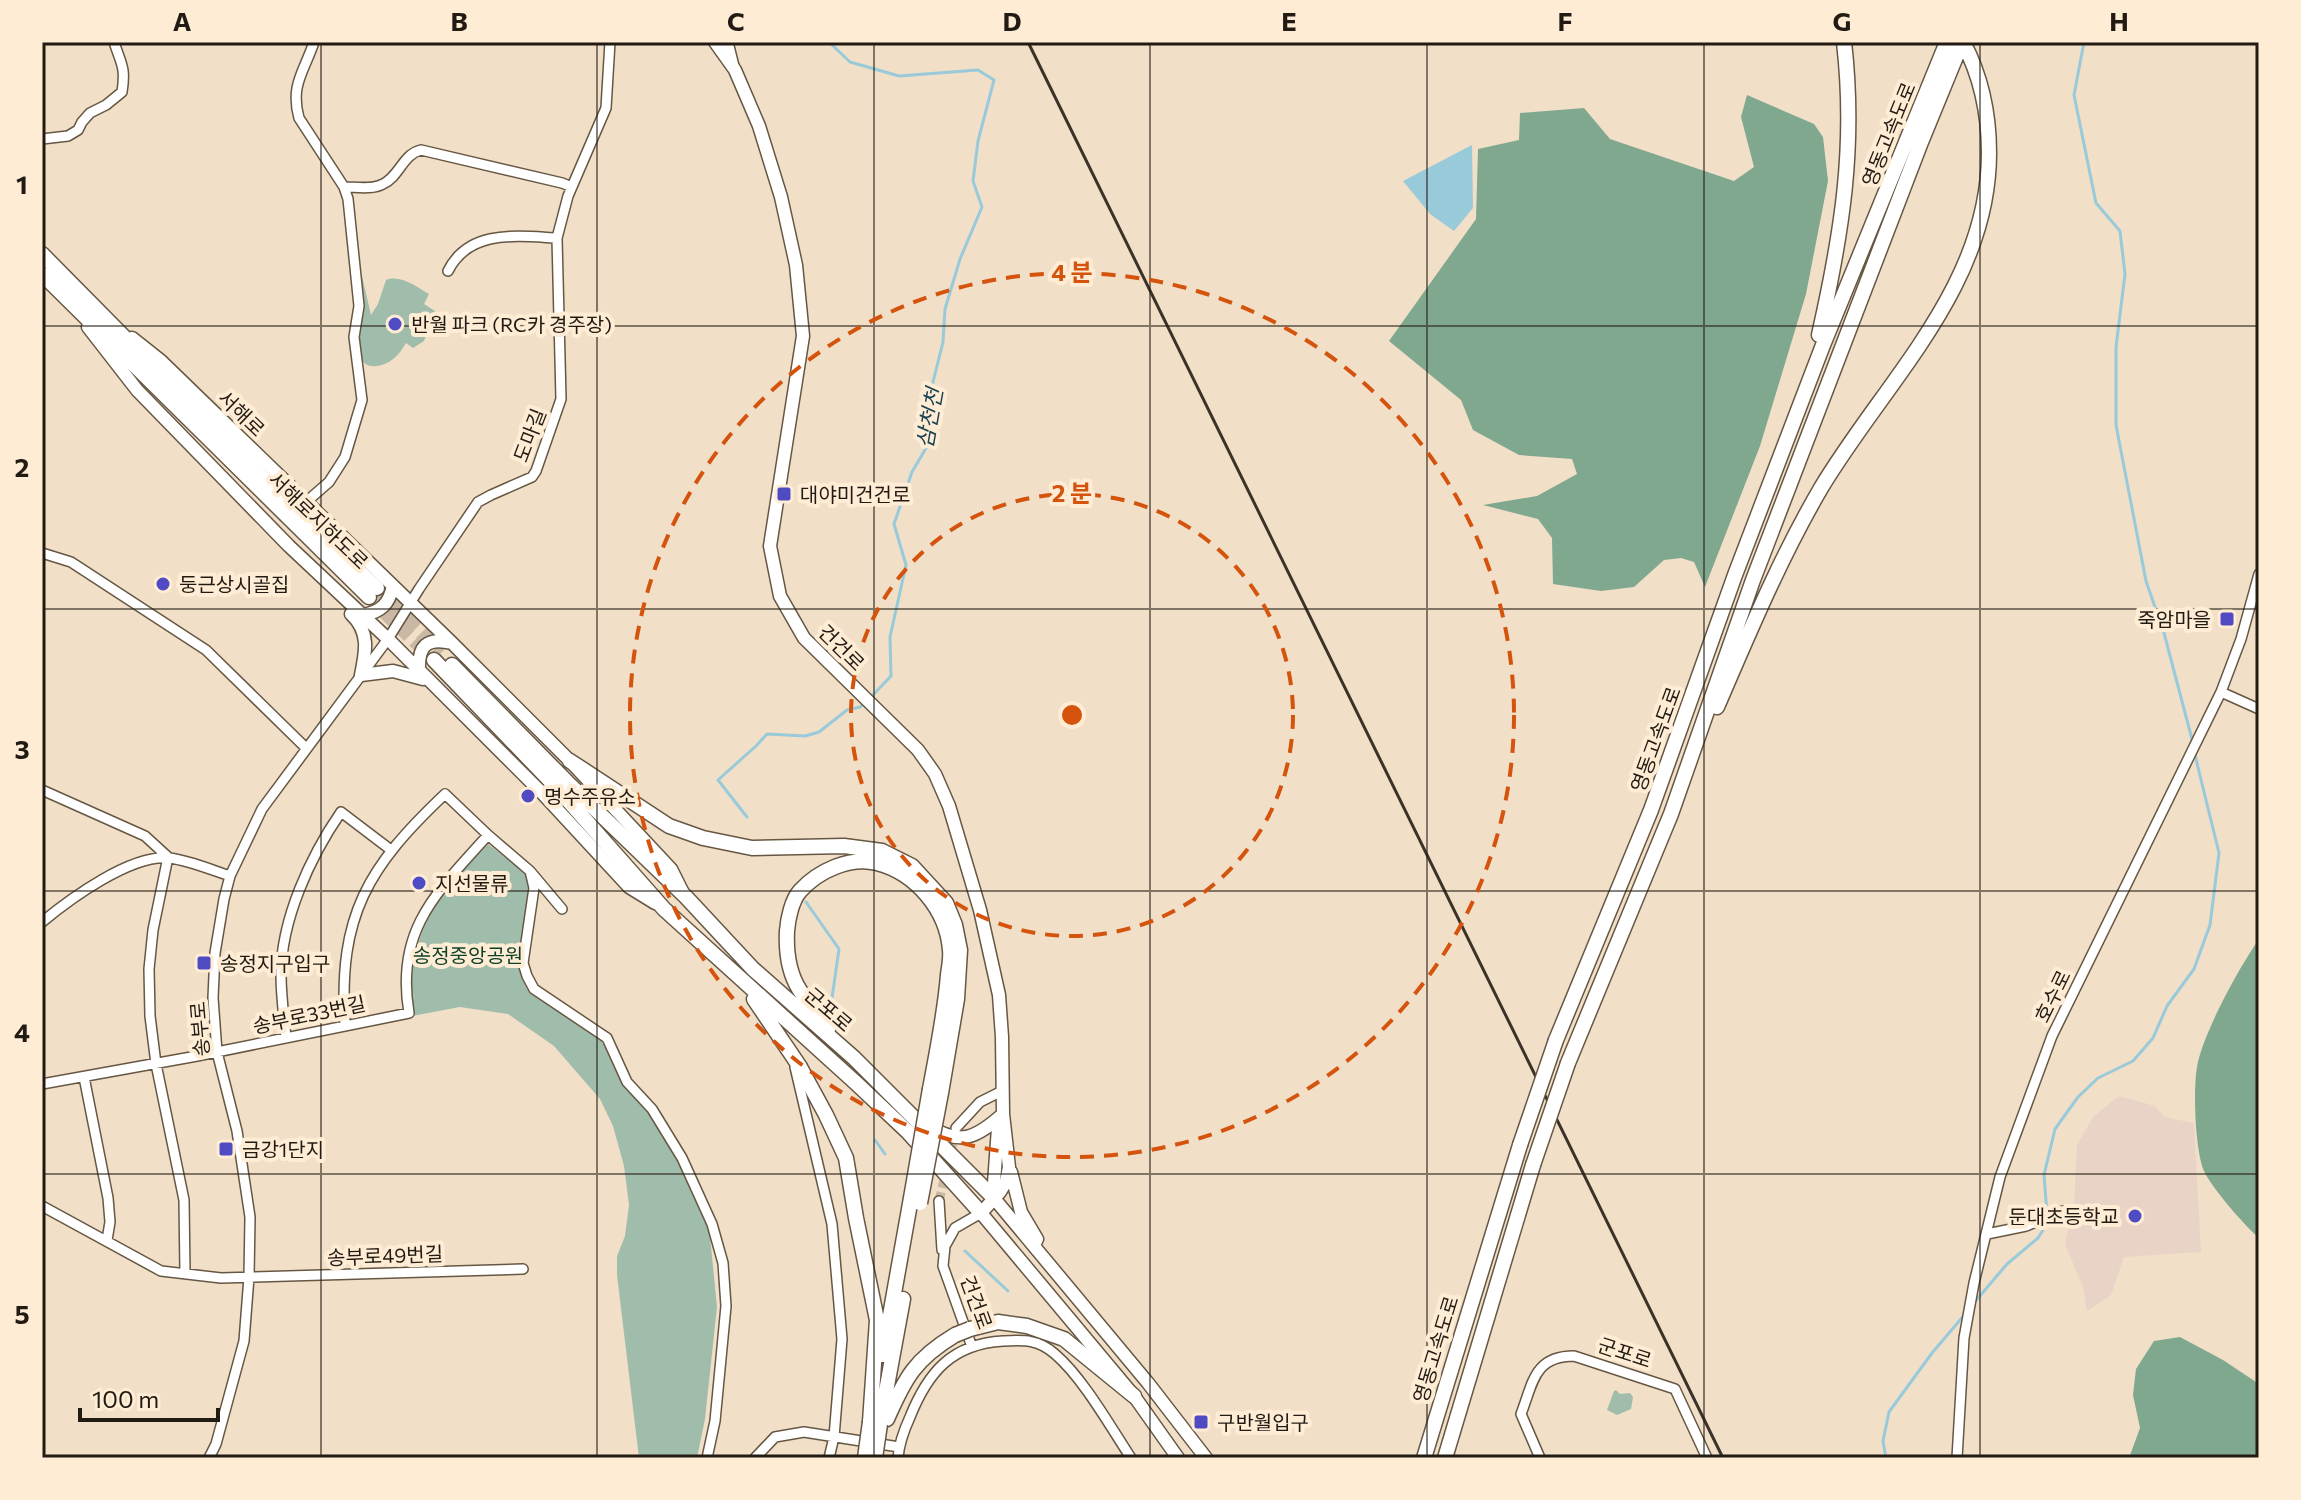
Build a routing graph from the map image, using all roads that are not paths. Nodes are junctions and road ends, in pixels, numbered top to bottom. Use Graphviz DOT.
graph roads {
  1 [pos="114,42"];
  2 [pos="314,42"];
  3 [pos="610,42"];
  4 [pos="715,42"];
  5 [pos="728,42"];
  6 [pos="1844,42"];
  7 [pos="1947,42"];
  8 [pos="1962,42"];
  9 [pos="735,70"];
  10 [pos="42,139"];
  11 [pos="344,187"];
  12 [pos="572,187"];
  13 [pos="557,238"];
  14 [pos="42,254"];
  15 [pos="448,271"];
  16 [pos="42,274"];
  17 [pos="88,302"];
  18 [pos="69,303"];
  19 [pos="1808,382"];
  20 [pos="306,502"];
  21 [pos="289,546"];
  22 [pos="42,553"];
  23 [pos="2259,574"];
  24 [pos="393,586"];
  25 [pos="412,603"];
  26 [pos="363,615"];
  27 [pos="388,639"];
  28 [pos="442,652"];
  29 [pos="361,675"];
  30 [pos="422,675"];
  31 [pos="2221,692"];
  32 [pos="2259,709"];
  33 [pos="306,748"];
  34 [pos="570,761"];
  35 [pos="42,790"];
  36 [pos="1671,814"];
  37 [pos="488,835"];
  38 [pos="391,850"];
  39 [pos="168,857"];
  40 [pos="530,871"];
  41 [pos="230,876"];
  42 [pos="686,897"];
  43 [pos="562,909"];
  44 [pos="664,909"];
  45 [pos="42,922"];
  46 [pos="740,978"];
  47 [pos="345,1025"];
  48 [pos="286,1038"];
  49 [pos="217,1052"];
  50 [pos="792,1056"];
  51 [pos="854,1058"];
  52 [pos="156,1064"];
  53 [pos="84,1077"];
  54 [pos="42,1084"];
  55 [pos="936,1091"];
  56 [pos="1002,1091"];
  57 [pos="1003,1114"];
  58 [pos="919,1121"];
  59 [pos="956,1128"];
  60 [pos="1009,1167"];
  61 [pos="993,1197"];
  62 [pos="939,1201"];
  63 [pos="42,1206"];
  64 [pos="2063,1211"];
  65 [pos="981,1213"];
  66 [pos="1987,1234"];
  67 [pos="107,1240"];
  68 [pos="1034,1246"];
  69 [pos="943,1266"];
  70 [pos="523,1269"];
  71 [pos="185,1273"];
  72 [pos="249,1277"];
  73 [pos="972,1347"];
  74 [pos="1134,1396"];
  75 [pos="875,1423"];
  76 [pos="834,1437"];
  77 [pos="877,1441"];
  78 [pos="899,1447"];
  79 [pos="209,1458"];
  80 [pos="707,1458"];
  81 [pos="755,1458"];
  82 [pos="829,1458"];
  83 [pos="865,1458"];
  84 [pos="875,1458"];
  85 [pos="898,1458"];
  86 [pos="1131,1458"];
  87 [pos="1178,1458"];
  88 [pos="1206,1458"];
  89 [pos="1424,1458"];
  90 [pos="1445,1458"];
  91 [pos="1540,1458"];
  92 [pos="1707,1458"];
  93 [pos="1957,1458"];
  1 -- 10 [label="street"];
  2 -- 11 [label="street"];
  3 -- 12 [label="street, 도마길"];
  4 -- 9 [label="main road"];
  5 -- 9 [label="street, 건건로"];
  6 -- 19 [label="highway"];
  7 -- 19 [label="highway, 영동고속도로"];
  8 -- 36 [label="highway, 영동고속도로"];
  8 -- 36 [label="highway"];
  9 -- 56 [label="main road, 건건로"];
  11 -- 12 [label="street"];
  11 -- 20 [label="street"];
  12 -- 13 [label="street, 도마길"];
  13 -- 15 [label="street"];
  13 -- 25 [label="street, 도마길"];
  14 -- 17 [label="highway, 서해로"];
  16 -- 18 [label="highway"];
  17 -- 18 [label="highway, 서해로지하도로"];
  17 -- 20 [label="main road, 서해로"];
  18 -- 21 [label="main road"];
  19 -- 89 [label="highway, 영동고속도로, bridge"];
  20 -- 24 [label="main road, 서해로"];
  21 -- 26 [label="main road"];
  21 -- 29 [label="main road"];
  22 -- 33 [label="street"];
  23 -- 31 [label="street, 호수로"];
  24 -- 25 [label="main road, 서해로"];
  24 -- 26 [label="main road"];
  25 -- 27 [label="street, 도마길"];
  25 -- 28 [label="main road, 군포로"];
  26 -- 27 [label="main road"];
  27 -- 29 [label="street, 송부로"];
  27 -- 30 [label="main road, 군포로"];
  28 -- 30 [label="main road"];
  28 -- 34 [label="main road, 군포로"];
  28 -- 42 [label="highway"];
  28 -- 44 [label="highway"];
  29 -- 30 [label="main road"];
  29 -- 33 [label="street, 송부로"];
  30 -- 44 [label="main road, 군포로"];
  31 -- 32 [label="street"];
  31 -- 66 [label="street, 호수로"];
  33 -- 41 [label="street, 송부로"];
  34 -- 42 [label="main road, 군포로"];
  34 -- 55 [label="highway"];
  35 -- 39 [label="street"];
  36 -- 90 [label="highway, 영동고속도로, bridge"];
  37 -- 38 [label="street"];
  37 -- 40 [label="street"];
  37 -- 47 [label="street, 송부로33번길"];
  38 -- 47 [label="street"];
  38 -- 48 [label="street"];
  39 -- 41 [label="street"];
  39 -- 45 [label="street"];
  39 -- 52 [label="street"];
  40 -- 43 [label="street"];
  40 -- 80 [label="street"];
  41 -- 49 [label="street, 송부로"];
  42 -- 51 [label="highway, 군포로"];
  44 -- 46 [label="highway, 군포로"];
  46 -- 50 [label="highway"];
  46 -- 65 [label="highway, 군포로"];
  47 -- 48 [label="street, 송부로33번길"];
  48 -- 49 [label="street, 송부로33번길"];
  49 -- 52 [label="street, 송부로33번길"];
  49 -- 72 [label="street, 송부로"];
  50 -- 75 [label="highway"];
  50 -- 76 [label="street"];
  51 -- 55 [label="highway"];
  51 -- 58 [label="highway, 군포로"];
  52 -- 53 [label="street, 송부로33번길"];
  52 -- 71 [label="street"];
  53 -- 54 [label="street, 송부로33번길"];
  53 -- 67 [label="street"];
  55 -- 75 [label="highway, bridge"];
  56 -- 57 [label="main road, 건건로"];
  56 -- 59 [label="street"];
  57 -- 58 [label="main road"];
  57 -- 60 [label="main road, 건건로"];
  57 -- 61 [label="main road, 건건로"];
  58 -- 61 [label="highway, 군포로"];
  60 -- 61 [label="main road, 건건로"];
  60 -- 68 [label="main road"];
  61 -- 65 [label="main road, 건건로"];
  61 -- 68 [label="main road, 군포로"];
  62 -- 69 [label="street"];
  63 -- 67 [label="street, 송부로49번길"];
  64 -- 66 [label="street"];
  65 -- 69 [label="street, 건건로"];
  65 -- 74 [label="main road, 군포로"];
  66 -- 93 [label="street, 호수로"];
  67 -- 71 [label="street, 송부로49번길"];
  68 -- 88 [label="main road, 군포로"];
  69 -- 73 [label="street, 건건로"];
  70 -- 72 [label="street, 송부로49번길"];
  71 -- 72 [label="street, 송부로49번길"];
  72 -- 79 [label="street, 송부로"];
  73 -- 78 [label="street"];
  73 -- 86 [label="street"];
  74 -- 77 [label="highway, bridge"];
  74 -- 87 [label="main road, 군포로"];
  75 -- 77 [label="highway, bridge"];
  75 -- 83 [label="highway, bridge"];
  76 -- 78 [label="street"];
  76 -- 81 [label="street"];
  76 -- 82 [label="street"];
  77 -- 84 [label="highway, bridge"];
  78 -- 85 [label="street"];
  91 -- 92 [label="street, 군포로"];
}
